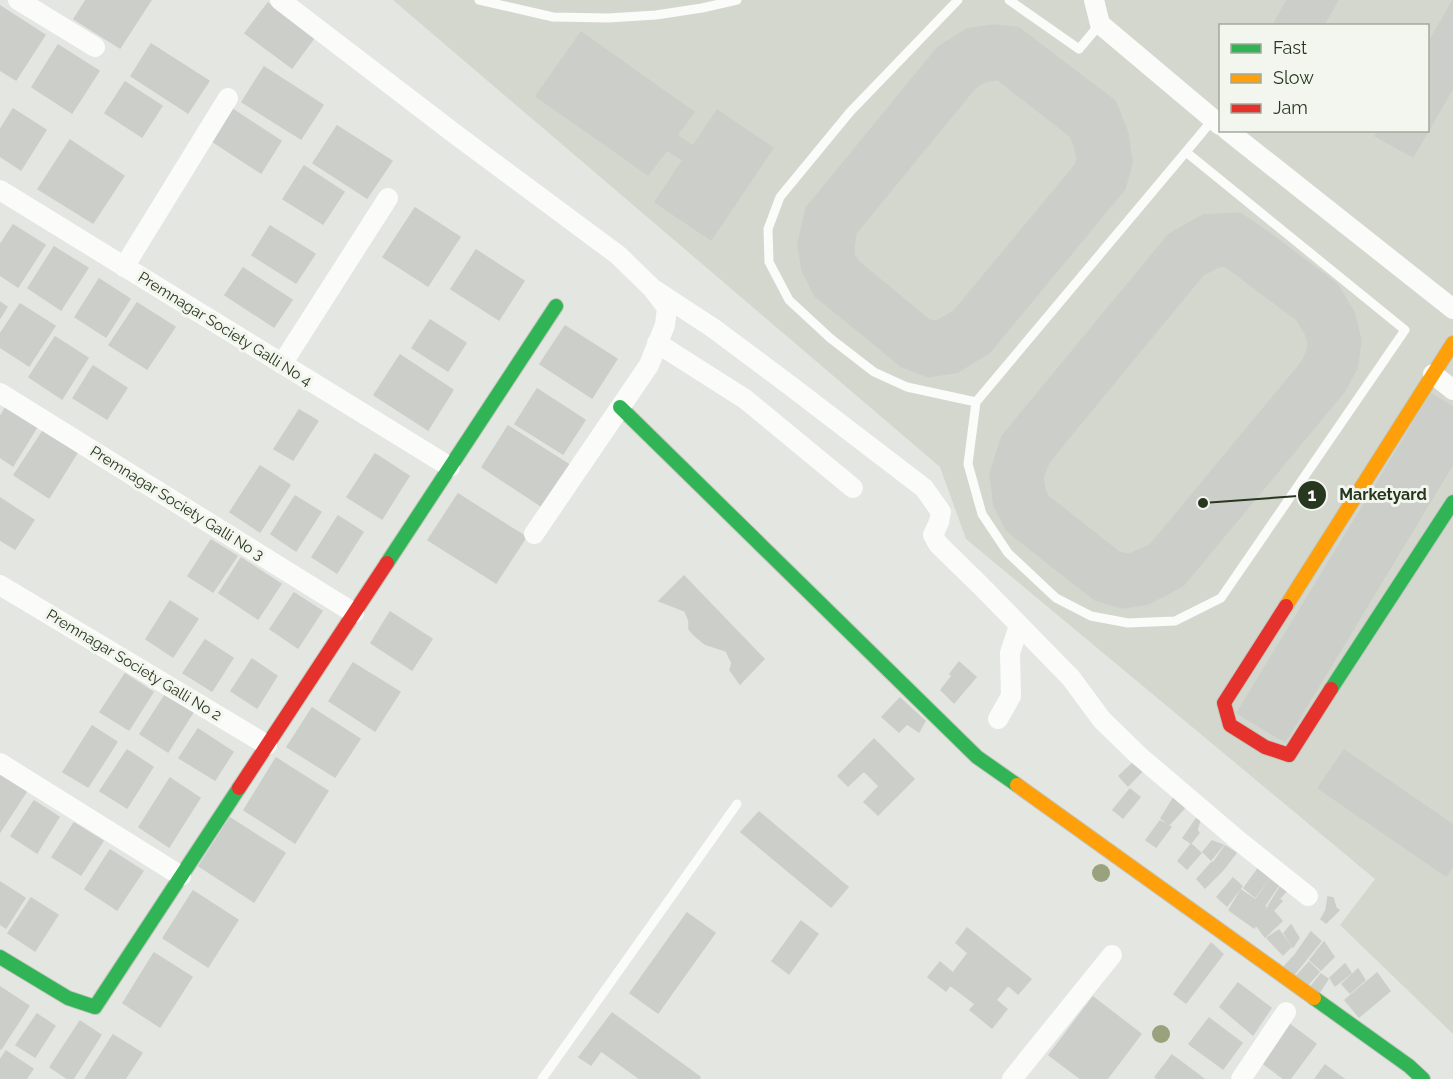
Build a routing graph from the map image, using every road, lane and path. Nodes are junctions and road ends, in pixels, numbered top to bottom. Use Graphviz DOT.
graph roads {
  1 [pos="18,0"];
  2 [pos="280,0"];
  3 [pos="479,0"];
  4 [pos="737,0"];
  5 [pos="958,0"];
  6 [pos="1009,0"];
  7 [pos="1094,0"];
  8 [pos="1100,24"];
  9 [pos="95,47"];
  10 [pos="228,98"];
  11 [pos="1219,124"];
  12 [pos="1219,126"];
  13 [pos="1229,132"];
  14 [pos="1186,152"];
  15 [pos="0,190"];
  16 [pos="388,198"];
  17 [pos="124,267"];
  18 [pos="652,288"];
  19 [pos="556,306"];
  20 [pos="1453,309"];
  21 [pos="657,343"];
  22 [pos="1453,343"];
  23 [pos="282,364"];
  24 [pos="1433,374"];
  25 [pos="1453,390"];
  26 [pos="0,393"];
  27 [pos="976,402"];
  28 [pos="620,407"];
  29 [pos="450,467"];
  30 [pos="853,488"];
  31 [pos="1453,502"];
  32 [pos="534,534"];
  33 [pos="0,585"];
  34 [pos="354,614"];
  35 [pos="1019,626"];
  36 [pos="998,719"];
  37 [pos="267,745"];
  38 [pos="0,763"];
  39 [pos="737,804"];
  40 [pos="181,876"];
  41 [pos="1308,896"];
  42 [pos="1112,955"];
  43 [pos="0,957"];
  44 [pos="1286,1012"];
  45 [pos="1244,1078"];
  46 [pos="542,1079"];
  47 [pos="1012,1079"];
  48 [pos="1423,1079"];
  1 -- 9 [label="street"];
  2 -- 18 [label="street"];
  3 -- 4 [label="lane"];
  5 -- 27 [label="lane"];
  6 -- 8 [label="lane"];
  7 -- 8 [label="street"];
  8 -- 11 [label="street"];
  10 -- 17 [label="street"];
  12 -- 14 [label="lane"];
  13 -- 20 [label="street"];
  14 -- 27 [label="lane"];
  14 -- 27 [label="lane"];
  15 -- 17 [label="street, Premnagar Society Galli No 4"];
  16 -- 23 [label="street"];
  17 -- 23 [label="street, Premnagar Society Galli No 4"];
  18 -- 21 [label="street"];
  18 -- 35 [label="street"];
  19 -- 29 [label="street"];
  21 -- 28 [label="street"];
  21 -- 30 [label="street"];
  22 -- 24 [label="street"];
  23 -- 29 [label="street, Premnagar Society Galli No 4"];
  24 -- 25 [label="street"];
  24 -- 31 [label="street"];
  26 -- 34 [label="street, Premnagar Society Galli No 3"];
  28 -- 32 [label="street"];
  28 -- 48 [label="street"];
  29 -- 34 [label="street"];
  33 -- 37 [label="street, Premnagar Society Galli No 2"];
  34 -- 37 [label="street"];
  35 -- 36 [label="street"];
  35 -- 41 [label="street"];
  37 -- 40 [label="street"];
  38 -- 40 [label="street"];
  39 -- 46 [label="lane"];
  40 -- 43 [label="street"];
  42 -- 47 [label="street"];
  44 -- 45 [label="street"];
}
